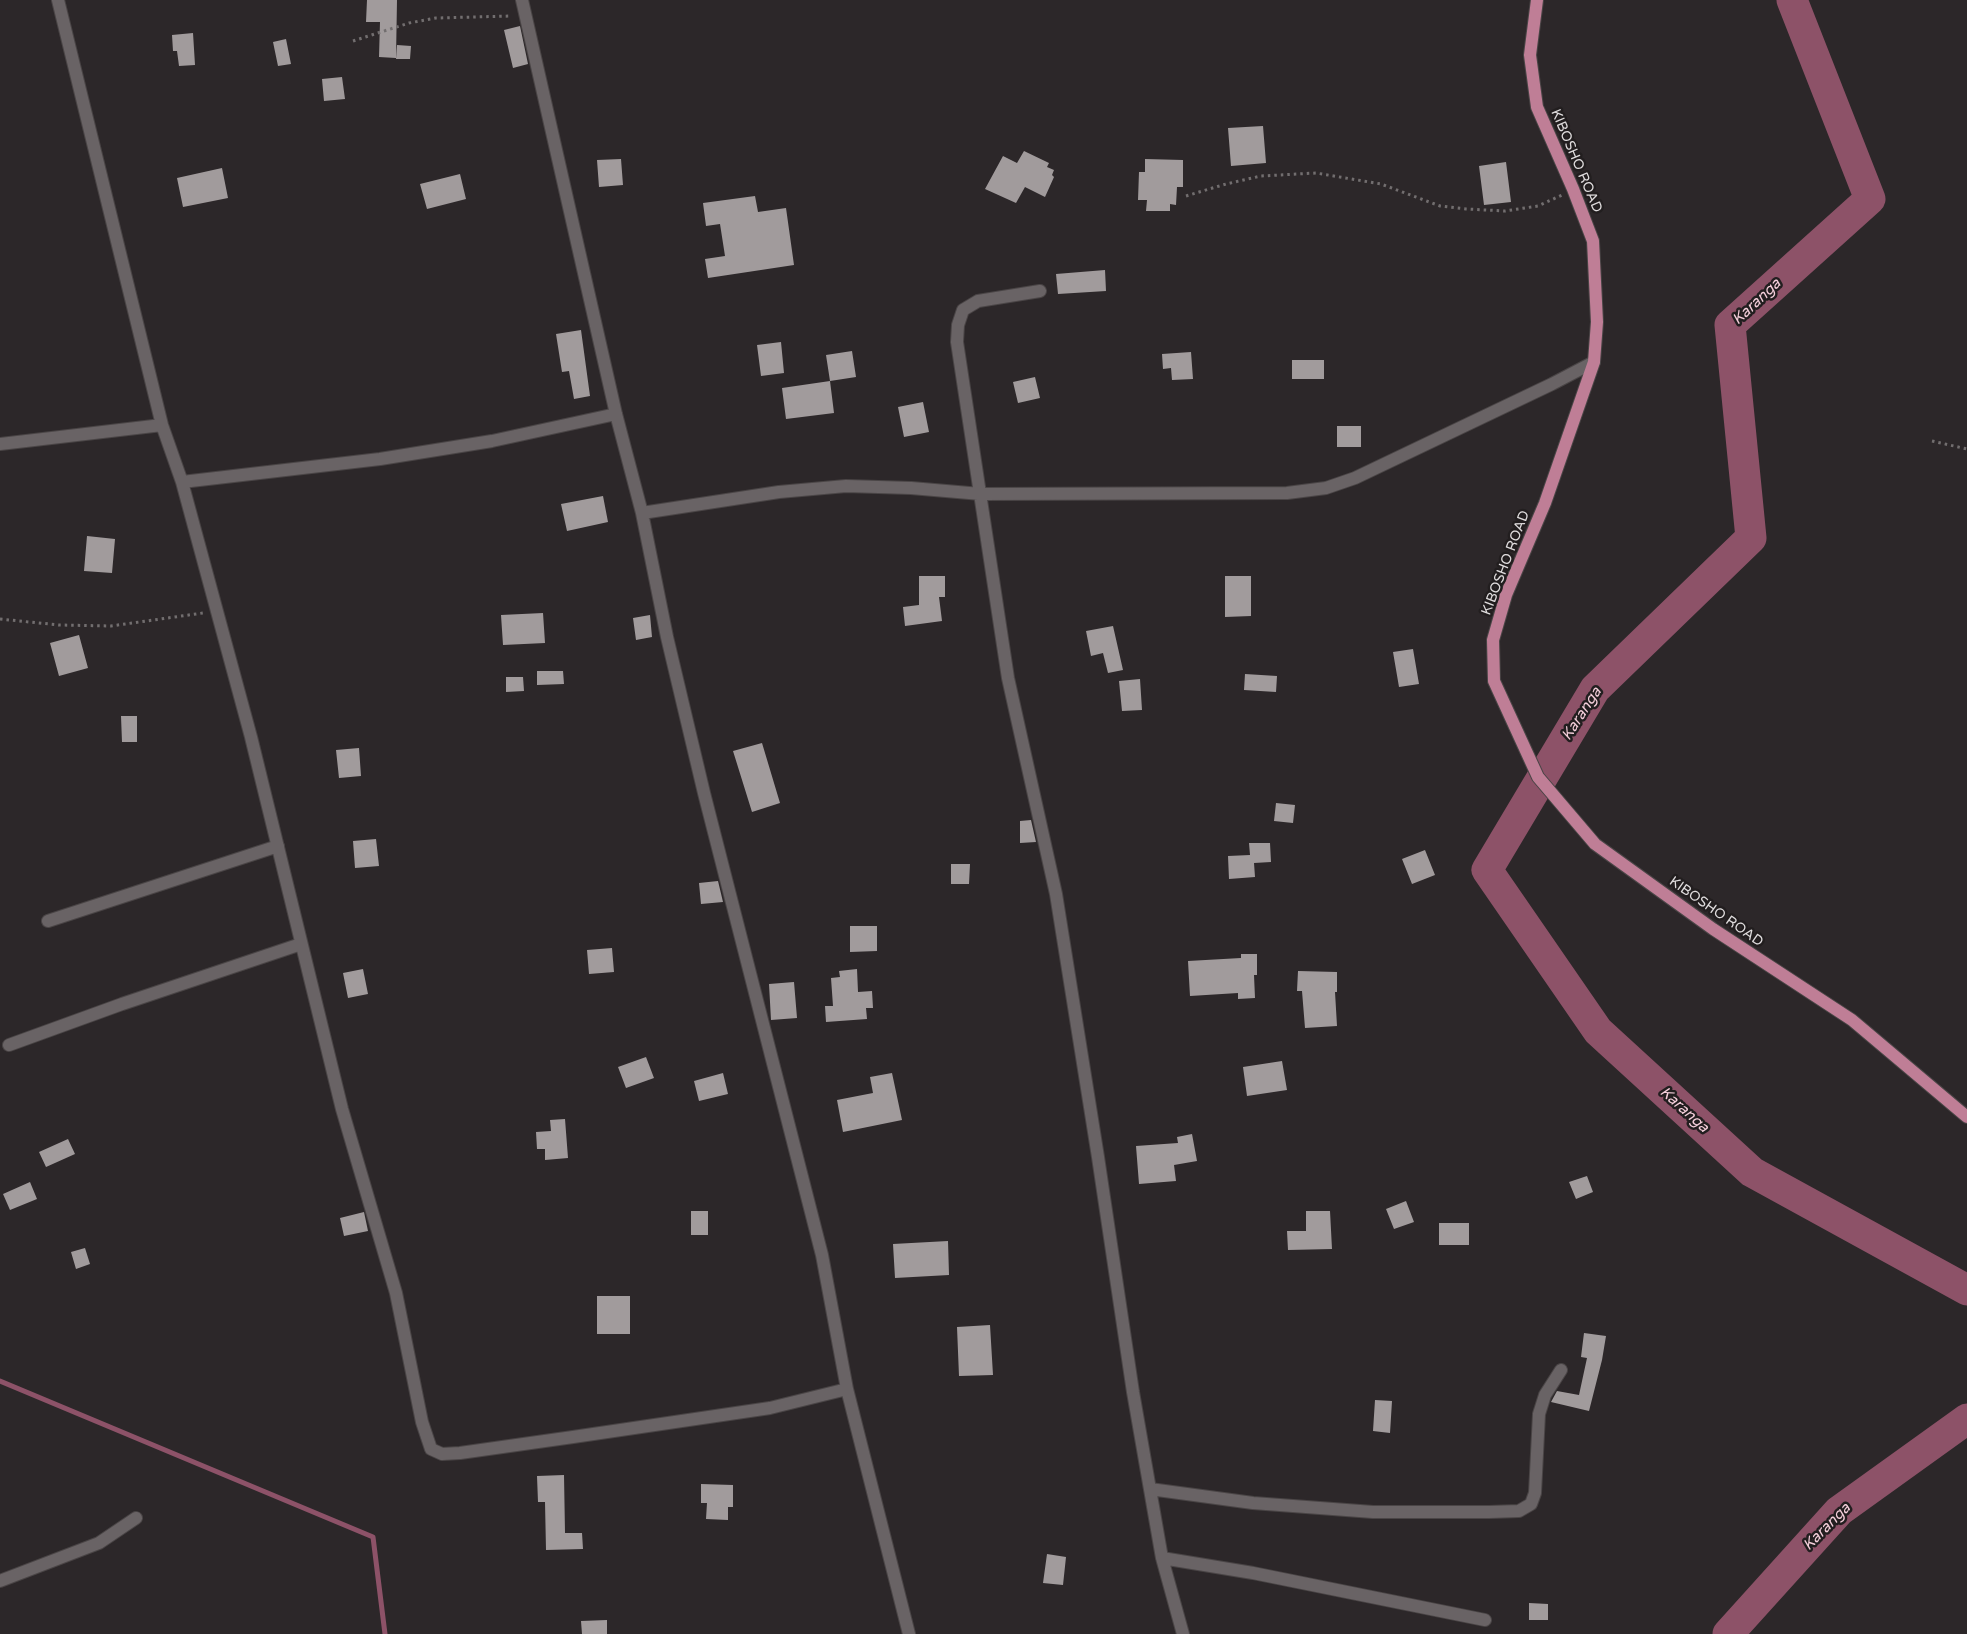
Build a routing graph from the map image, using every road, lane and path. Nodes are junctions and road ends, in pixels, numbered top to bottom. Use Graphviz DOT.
graph roads {
  1 [pos="58,0"];
  2 [pos="522,0"];
  3 [pos="1537,0"];
  4 [pos="525,16"];
  5 [pos="354,41"];
  6 [pos="1574,189"];
  7 [pos="1186,196"];
  8 [pos="1040,291"];
  9 [pos="1594,362"];
  10 [pos="616,414"];
  11 [pos="162,425"];
  12 [pos="1932,442"];
  13 [pos="0,444"];
  14 [pos="1967,450"];
  15 [pos="182,482"];
  16 [pos="981,494"];
  17 [pos="642,513"];
  18 [pos="216,610"];
  19 [pos="0,619"];
  20 [pos="278,846"];
  21 [pos="48,921"];
  22 [pos="301,944"];
  23 [pos="9,1045"];
  24 [pos="1967,1117"];
  25 [pos="1561,1370"];
  26 [pos="847,1389"];
  27 [pos="1150,1489"];
  28 [pos="136,1518"];
  29 [pos="1162,1558"];
  30 [pos="0,1581"];
  31 [pos="1485,1620"];
  32 [pos="909,1634"];
  33 [pos="1183,1634"];
  1 -- 11 [label="street"];
  2 -- 4 [label="street"];
  3 -- 6 [label="main road, KIBOSHO ROAD"];
  4 -- 5 [label="path"];
  4 -- 10 [label="street"];
  6 -- 7 [label="path"];
  6 -- 9 [label="main road, KIBOSHO ROAD"];
  8 -- 16 [label="street"];
  9 -- 16 [label="street"];
  9 -- 24 [label="main road, KIBOSHO ROAD"];
  10 -- 15 [label="street"];
  10 -- 17 [label="street"];
  11 -- 13 [label="street"];
  11 -- 15 [label="street"];
  12 -- 14 [label="path"];
  15 -- 18 [label="street"];
  16 -- 17 [label="street"];
  16 -- 27 [label="street"];
  17 -- 26 [label="street"];
  18 -- 19 [label="path"];
  18 -- 20 [label="street"];
  20 -- 21 [label="street"];
  20 -- 22 [label="street"];
  22 -- 23 [label="street"];
  22 -- 26 [label="street"];
  25 -- 27 [label="street"];
  26 -- 32 [label="street"];
  27 -- 29 [label="street"];
  28 -- 30 [label="street"];
  29 -- 31 [label="street"];
  29 -- 33 [label="street"];
}
